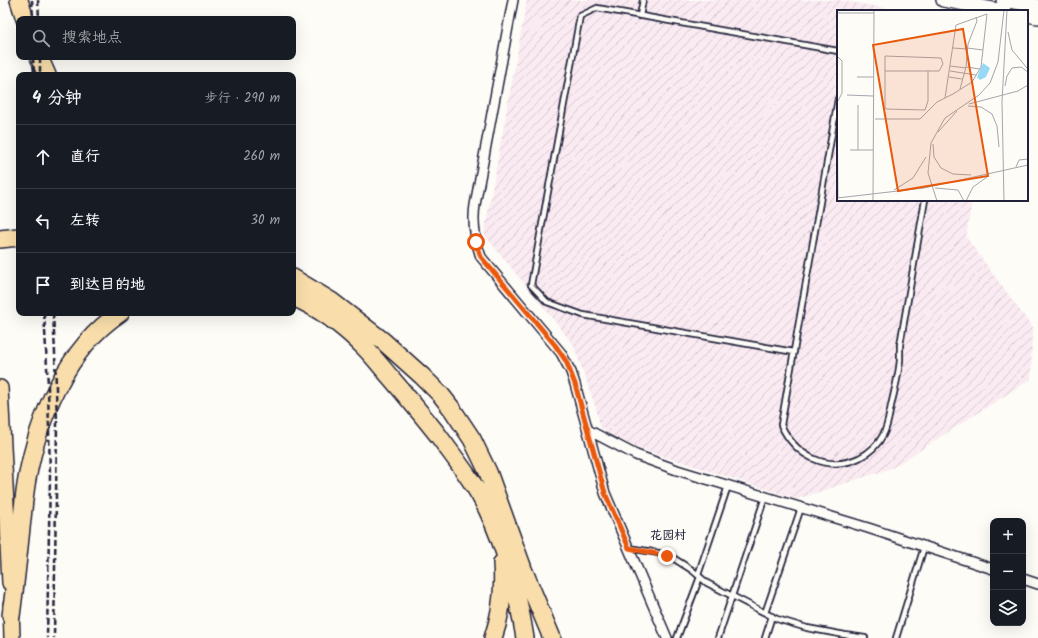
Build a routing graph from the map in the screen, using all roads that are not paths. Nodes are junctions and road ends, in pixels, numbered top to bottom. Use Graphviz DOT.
graph roads {
  1 [pos="19,0"];
  2 [pos="513,0"];
  3 [pos="643,0"];
  4 [pos="943,0"];
  5 [pos="1003,0"];
  6 [pos="1038,6"];
  7 [pos="998,10"];
  8 [pos="1028,15"];
  9 [pos="24,16"];
  10 [pos="640,16"];
  11 [pos="1038,17"];
  12 [pos="837,51"];
  13 [pos="40,60"];
  14 [pos="46,72"];
  15 [pos="837,105"];
  16 [pos="925,201"];
  17 [pos="16,227"];
  18 [pos="0,229"];
  19 [pos="16,237"];
  20 [pos="0,239"];
  21 [pos="296,280"];
  22 [pos="297,297"];
  23 [pos="116,316"];
  24 [pos="794,352"];
  25 [pos="0,388"];
  26 [pos="588,430"];
  27 [pos="728,486"];
  28 [pos="765,497"];
  29 [pos="801,508"];
  30 [pos="495,526"];
  31 [pos="924,547"];
  32 [pos="629,548"];
  33 [pos="990,568"];
  34 [pos="522,569"];
  35 [pos="699,576"];
  36 [pos="1026,580"];
  37 [pos="1038,584"];
  38 [pos="732,596"];
  39 [pos="765,613"];
  40 [pos="11,616"];
  41 [pos="772,616"];
  42 [pos="12,638"];
  43 [pos="493,638"];
  44 [pos="525,638"];
  45 [pos="534,638"];
  46 [pos="552,638"];
  47 [pos="667,638"];
  48 [pos="677,638"];
  49 [pos="718,638"];
  50 [pos="765,638"];
  51 [pos="865,638"];
  52 [pos="896,638"];
  1 -- 9 [label="highway"];
  2 -- 26 [label="street"];
  3 -- 10 [label="lane"];
  4 -- 7 [label="main road"];
  5 -- 6 [label="main road"];
  8 -- 11 [label="main road"];
  10 -- 12 [label="lane"];
  10 -- 24 [label="lane"];
  13 -- 14 [label="highway"];
  15 -- 24 [label="lane"];
  16 -- 24 [label="lane"];
  17 -- 18 [label="highway"];
  19 -- 20 [label="highway"];
  21 -- 34 [label="highway"];
  22 -- 30 [label="highway"];
  23 -- 40 [label="highway"];
  25 -- 40 [label="highway"];
  26 -- 27 [label="street"];
  26 -- 32 [label="street"];
  27 -- 28 [label="street"];
  27 -- 35 [label="lane"];
  28 -- 29 [label="street"];
  28 -- 38 [label="lane"];
  29 -- 31 [label="street"];
  29 -- 39 [label="lane"];
  30 -- 43 [label="highway"];
  30 -- 44 [label="highway"];
  31 -- 33 [label="street"];
  31 -- 52 [label="lane"];
  32 -- 35 [label="lane"];
  32 -- 47 [label="street"];
  34 -- 45 [label="highway"];
  34 -- 46 [label="highway"];
  35 -- 38 [label="lane"];
  35 -- 48 [label="lane"];
  36 -- 37 [label="street"];
  38 -- 39 [label="lane"];
  38 -- 49 [label="lane"];
  39 -- 41 [label="lane"];
  40 -- 42 [label="highway"];
  41 -- 50 [label="lane"];
  41 -- 51 [label="lane"];
}
